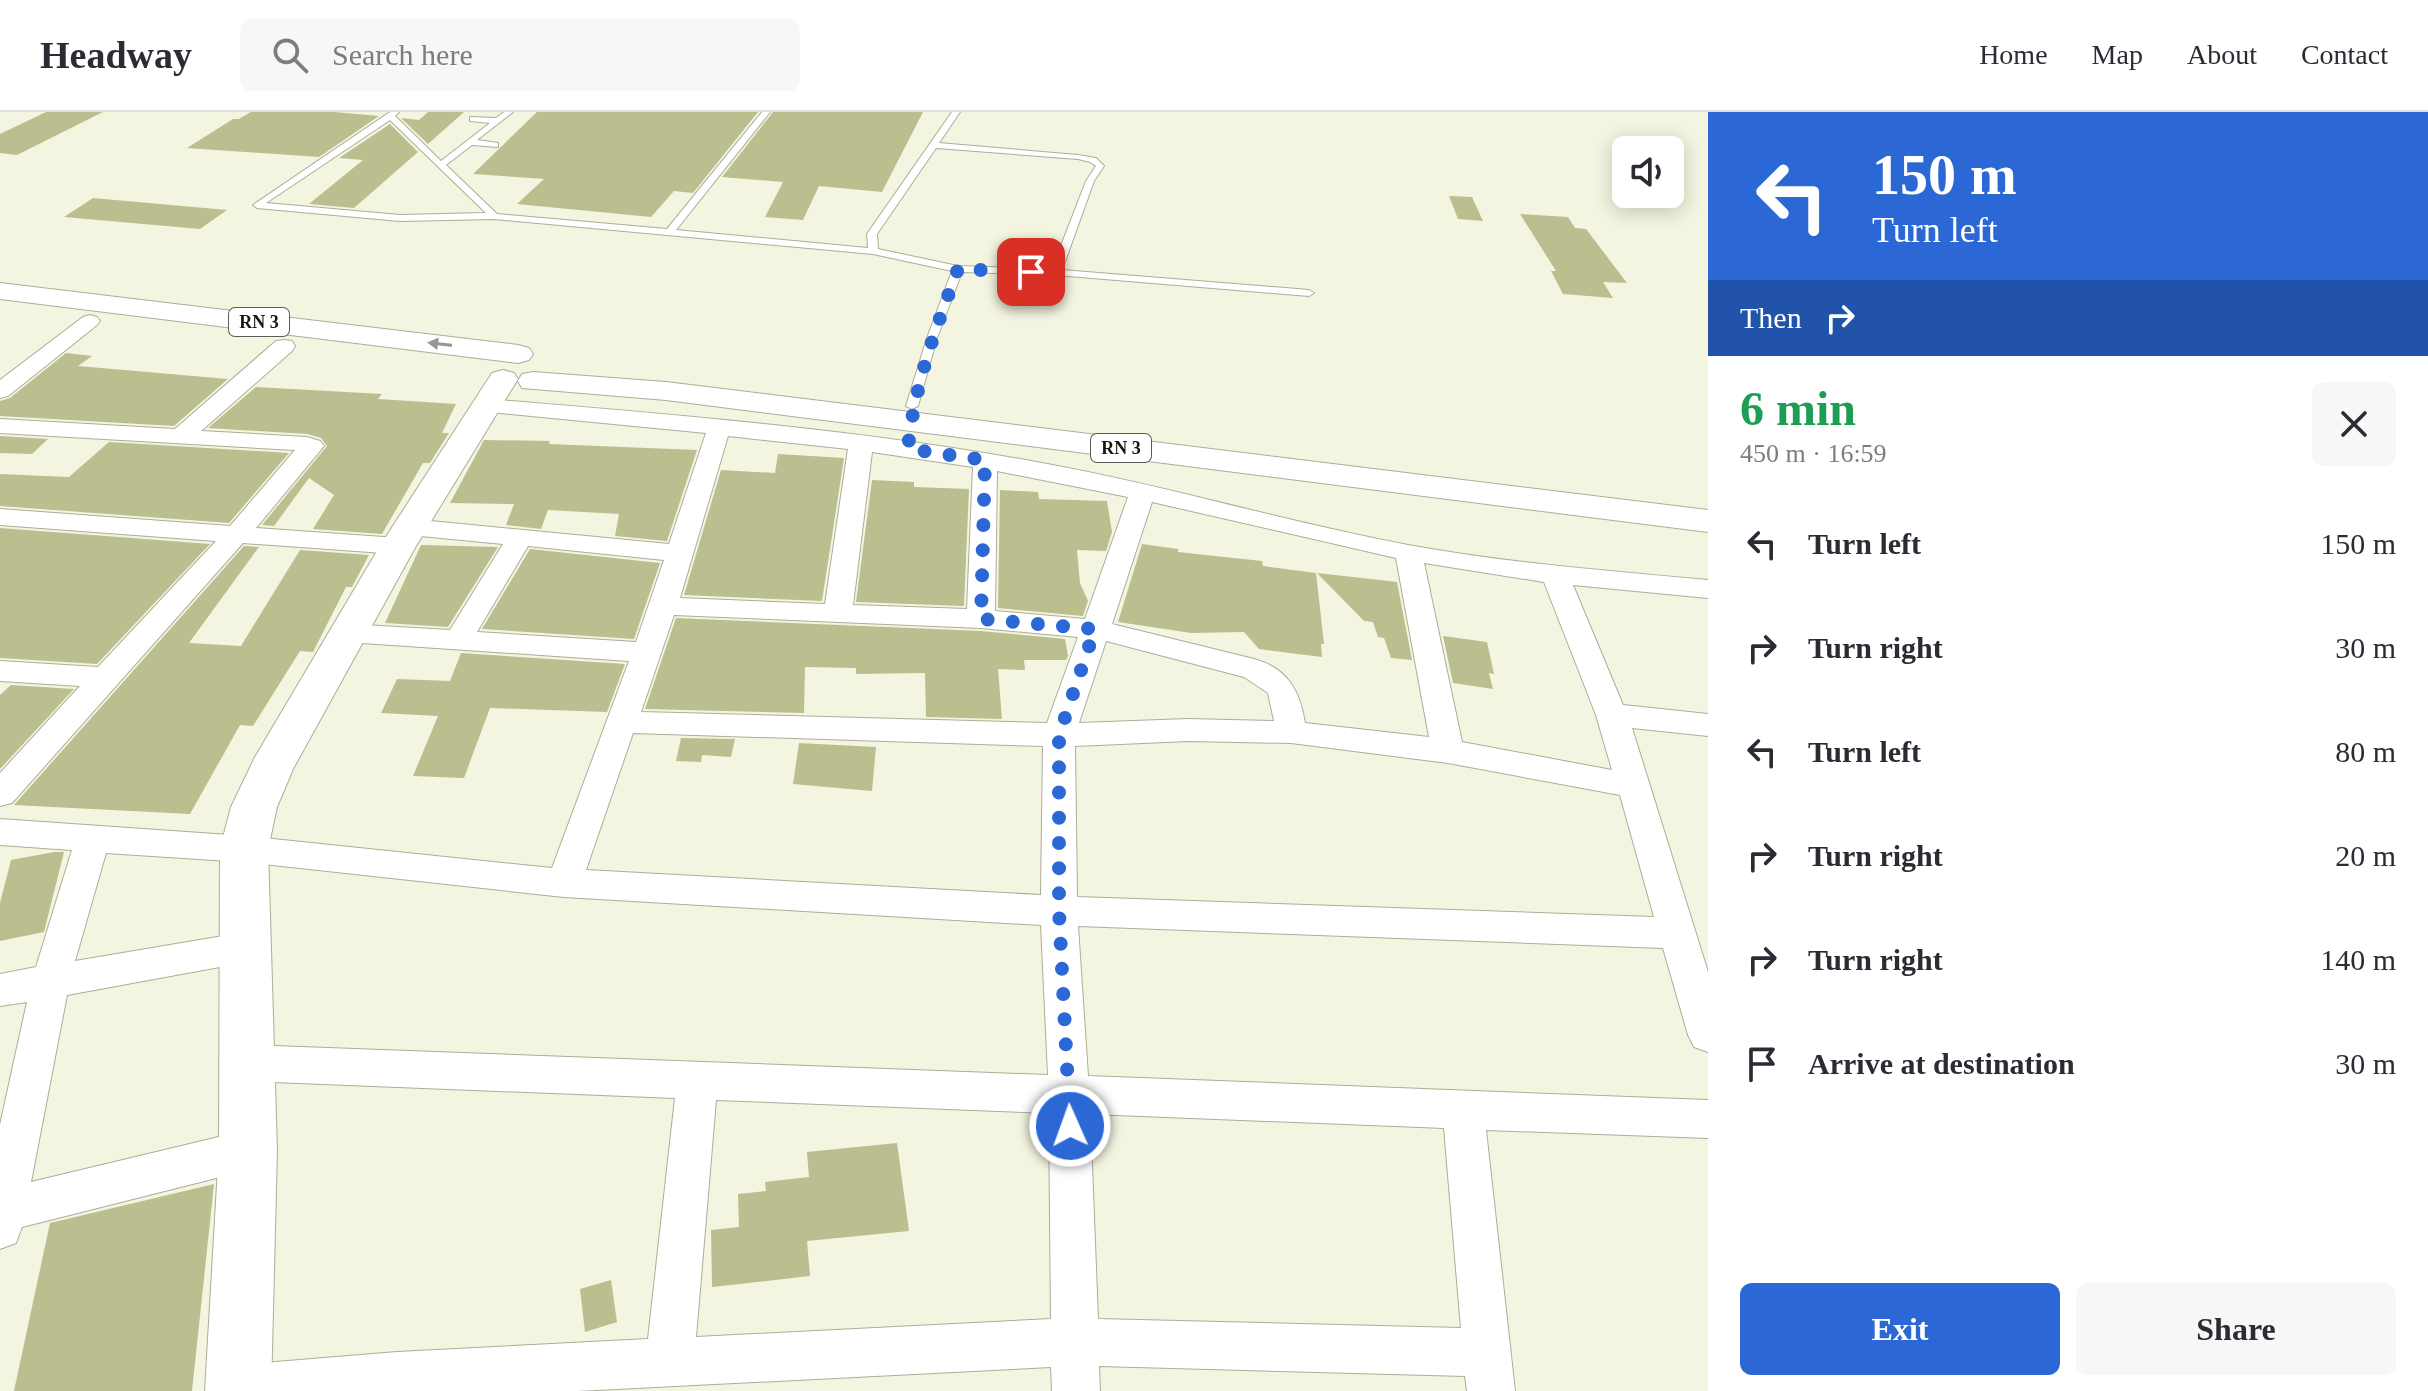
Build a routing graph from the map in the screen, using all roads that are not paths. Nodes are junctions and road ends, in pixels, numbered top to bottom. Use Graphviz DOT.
graph roads {
  1 [pos="509,112"];
  2 [pos="766,112"];
  3 [pos="956,112"];
  4 [pos="392,114"];
  5 [pos="473,119"];
  6 [pos="498,121"];
  7 [pos="470,142"];
  8 [pos="495,145"];
  9 [pos="933,145"];
  10 [pos="441,165"];
  11 [pos="494,216"];
  12 [pos="669,233"];
  13 [pos="873,251"];
  14 [pos="958,269"];
  15 [pos="1056,272"];
  16 [pos="0,291"];
  17 [pos="1309,293"];
  18 [pos="0,308"];
  19 [pos="90,321"];
  20 [pos="284,346"];
  21 [pos="514,382"];
  22 [pos="0,391"];
  23 [pos="0,426"];
  24 [pos="910,426"];
  25 [pos="719,428"];
  26 [pos="181,436"];
  27 [pos="861,443"];
  28 [pos="985,460"];
  29 [pos="1143,491"];
  30 [pos="1708,501"];
  31 [pos="1708,521"];
  32 [pos="6,524"];
  33 [pos="235,536"];
  34 [pos="404,537"];
  35 [pos="520,537"];
  36 [pos="680,553"];
  37 [pos="1408,553"];
  38 [pos="1555,575"];
  39 [pos="1708,589"];
  40 [pos="663,606"];
  41 [pos="838,613"];
  42 [pos="981,619"];
  43 [pos="1095,629"];
  44 [pos="347,633"];
  45 [pos="458,640"];
  46 [pos="647,652"];
  47 [pos="0,671"];
  48 [pos="106,678"];
  49 [pos="1612,715"];
  50 [pos="623,722"];
  51 [pos="1708,725"];
  52 [pos="1291,732"];
  53 [pos="1059,735"];
  54 [pos="1448,751"];
  55 [pos="1634,786"];
  56 [pos="0,794"];
  57 [pos="0,832"];
  58 [pos="93,837"];
  59 [pos="244,849"];
  60 [pos="564,883"];
  61 [pos="1059,911"];
  62 [pos="1677,933"];
  63 [pos="247,947"];
  64 [pos="50,983"];
  65 [pos="0,990"];
  66 [pos="1708,1035"];
  67 [pos="247,1063"];
  68 [pos="697,1081"];
  69 [pos="1069,1095"];
  70 [pos="1463,1110"];
  71 [pos="1708,1119"];
  72 [pos="248,1150"];
  73 [pos="1,1216"];
  74 [pos="1075,1342"];
  75 [pos="670,1362"];
  76 [pos="1489,1372"];
  77 [pos="395,1383"];
  78 [pos="238,1390"];
  79 [pos="1076,1391"];
  1 -- 6 [label="lane"];
  2 -- 12 [label="lane"];
  3 -- 9 [label="lane"];
  4 -- 10 [label="lane"];
  4 -- 11 [label="lane"];
  5 -- 6 [label="lane"];
  6 -- 7 [label="lane"];
  7 -- 8 [label="lane"];
  7 -- 10 [label="lane"];
  9 -- 13 [label="lane"];
  9 -- 15 [label="lane"];
  10 -- 11 [label="lane"];
  11 -- 12 [label="lane"];
  12 -- 13 [label="lane"];
  13 -- 14 [label="lane"];
  14 -- 15 [label="lane"];
  14 -- 24 [label="lane"];
  15 -- 17 [label="lane"];
  21 -- 16 [label="main road, RN 3, one-way"];
  18 -- 19 [label="main road, RN 3"];
  19 -- 20 [label="main road, RN 3"];
  19 -- 22 [label="street"];
  20 -- 21 [label="main road, RN 3"];
  20 -- 26 [label="street"];
  21 -- 24 [label="main road, RN 3"];
  21 -- 25 [label="street"];
  21 -- 34 [label="main road"];
  23 -- 26 [label="street"];
  24 -- 27 [label="street"];
  24 -- 28 [label="street"];
  24 -- 30 [label="main road, RN 3"];
  24 -- 31 [label="main road, RN 3"];
  25 -- 27 [label="street"];
  25 -- 36 [label="street"];
  26 -- 33 [label="street"];
  27 -- 41 [label="street"];
  28 -- 29 [label="street"];
  28 -- 42 [label="street"];
  29 -- 37 [label="street"];
  29 -- 43 [label="street"];
  32 -- 33 [label="street"];
  33 -- 34 [label="street"];
  33 -- 48 [label="street"];
  34 -- 35 [label="street"];
  34 -- 44 [label="main road"];
  35 -- 36 [label="street"];
  35 -- 45 [label="street"];
  36 -- 40 [label="street"];
  37 -- 38 [label="street"];
  37 -- 54 [label="street"];
  38 -- 39 [label="street"];
  38 -- 49 [label="street"];
  40 -- 41 [label="street"];
  40 -- 46 [label="street"];
  41 -- 42 [label="street"];
  42 -- 43 [label="street"];
  43 -- 52 [label="street"];
  43 -- 53 [label="street"];
  44 -- 45 [label="street"];
  44 -- 59 [label="main road"];
  45 -- 46 [label="street"];
  46 -- 50 [label="street"];
  47 -- 48 [label="street"];
  48 -- 56 [label="street"];
  49 -- 51 [label="street"];
  49 -- 55 [label="street"];
  50 -- 53 [label="street"];
  50 -- 60 [label="street"];
  52 -- 53 [label="street"];
  52 -- 54 [label="street"];
  53 -- 61 [label="street"];
  54 -- 55 [label="street"];
  55 -- 62 [label="street"];
  57 -- 58 [label="street"];
  58 -- 59 [label="street"];
  58 -- 64 [label="street"];
  59 -- 60 [label="street"];
  59 -- 63 [label="main road"];
  60 -- 61 [label="street"];
  61 -- 62 [label="street"];
  61 -- 69 [label="street"];
  62 -- 66 [label="street"];
  63 -- 64 [label="street"];
  63 -- 67 [label="main road"];
  64 -- 65 [label="street"];
  64 -- 73 [label="street"];
  67 -- 68 [label="street"];
  67 -- 72 [label="main road"];
  68 -- 69 [label="street"];
  68 -- 75 [label="street"];
  69 -- 70 [label="street"];
  69 -- 74 [label="street"];
  70 -- 71 [label="street"];
  70 -- 76 [label="street"];
  72 -- 73 [label="street"];
  72 -- 78 [label="main road"];
  74 -- 75 [label="street"];
  74 -- 76 [label="street"];
  74 -- 79 [label="street"];
  75 -- 77 [label="street"];
  77 -- 78 [label="street"];
}
